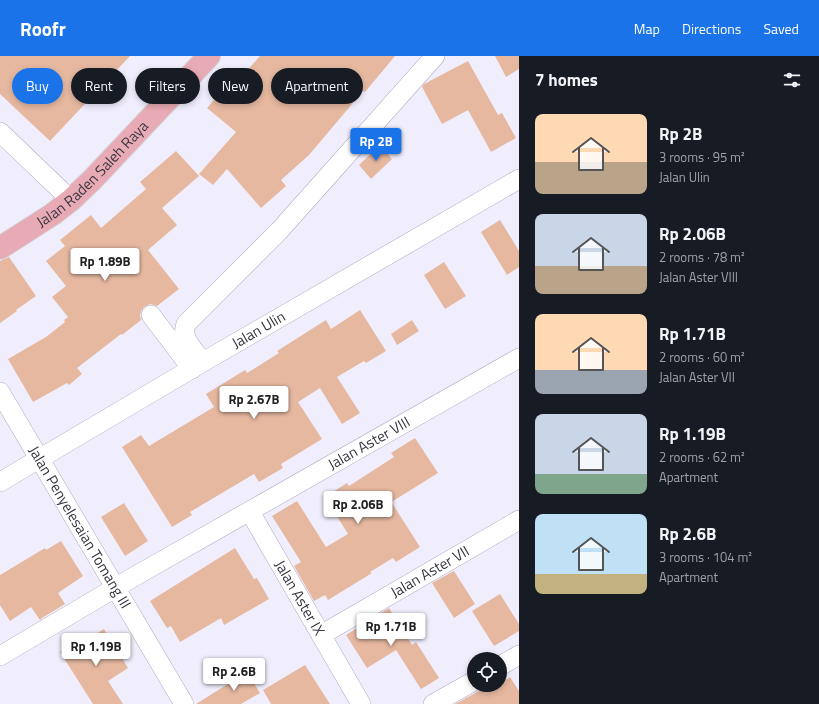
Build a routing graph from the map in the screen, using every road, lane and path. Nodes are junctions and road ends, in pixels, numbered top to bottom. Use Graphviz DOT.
graph roads {
  1 [pos="209,56"];
  2 [pos="435,56"];
  3 [pos="0,132"];
  4 [pos="519,179"];
  5 [pos="71,200"];
  6 [pos="0,248"];
  7 [pos="151,314"];
  8 [pos="519,358"];
  9 [pos="198,365"];
  10 [pos="0,392"];
  11 [pos="39,458"];
  12 [pos="0,482"];
  13 [pos="250,512"];
  14 [pos="519,520"];
  15 [pos="115,589"];
  16 [pos="321,634"];
  17 [pos="519,655"];
  18 [pos="0,656"];
  19 [pos="507,662"];
  20 [pos="467,685"];
  21 [pos="184,704"];
  22 [pos="360,704"];
  23 [pos="433,704"];
  1 -- 5 [label="main road, Jalan Raden Saleh Raya"];
  2 -- 9 [label="street"];
  3 -- 5 [label="street"];
  4 -- 9 [label="street, Jalan Ulin"];
  5 -- 6 [label="main road, Jalan Raden Saleh Raya"];
  7 -- 9 [label="street"];
  8 -- 13 [label="street, Jalan Aster VIII"];
  9 -- 11 [label="street, Jalan Ulin"];
  10 -- 11 [label="street, Jalan Penyelesaian Tomang III"];
  11 -- 12 [label="street, Jalan Ulin"];
  11 -- 15 [label="street, Jalan Penyelesaian Tomang III"];
  13 -- 15 [label="street, Jalan Aster VIII"];
  13 -- 16 [label="street, Jalan Aster IX"];
  14 -- 16 [label="street, Jalan Aster VII"];
  15 -- 18 [label="street, Jalan Aster VIII"];
  15 -- 21 [label="street, Jalan Penyelesaian Tomang III"];
  16 -- 22 [label="street, Jalan Aster IX"];
  17 -- 19 [label="street"];
  20 -- 23 [label="street"];
}
